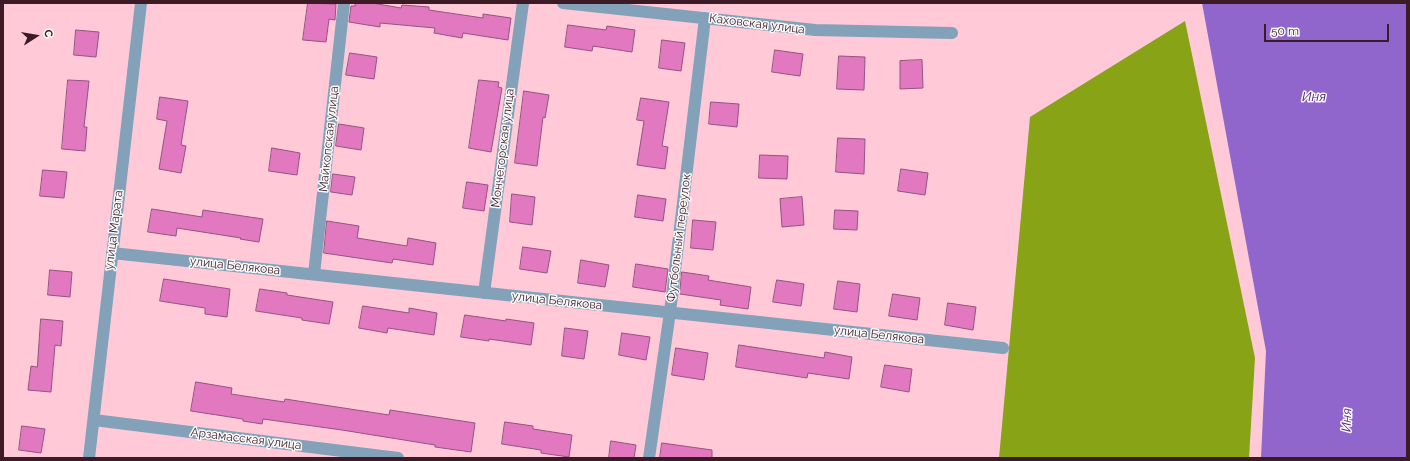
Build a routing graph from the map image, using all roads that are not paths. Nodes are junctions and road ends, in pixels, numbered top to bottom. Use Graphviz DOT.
graph roads {
  1 [pos="141,3"];
  2 [pos="344,3"];
  3 [pos="522,3"];
  4 [pos="563,3"];
  5 [pos="705,18"];
  6 [pos="952,33"];
  7 [pos="112,253"];
  8 [pos="314,274"];
  9 [pos="484,293"];
  10 [pos="670,312"];
  11 [pos="1003,348"];
  12 [pos="94,420"];
  13 [pos="89,458"];
  14 [pos="398,458"];
  15 [pos="649,458"];
  1 -- 7 [label="street, улица Марата"];
  2 -- 8 [label="street, Майкопская улица"];
  3 -- 9 [label="street, Мончегорская улица"];
  4 -- 5 [label="street, Каховская улица"];
  5 -- 6 [label="street, Каховская улица"];
  5 -- 10 [label="street, Футбольный переулок"];
  7 -- 8 [label="street, улица Белякова"];
  7 -- 12 [label="street, улица Марата"];
  8 -- 9 [label="street, улица Белякова"];
  9 -- 10 [label="street, улица Белякова"];
  10 -- 11 [label="street, улица Белякова"];
  10 -- 15 [label="street, Футбольный переулок"];
  12 -- 13 [label="street, улица Марата"];
  12 -- 14 [label="street, Арзамасская улица"];
}
